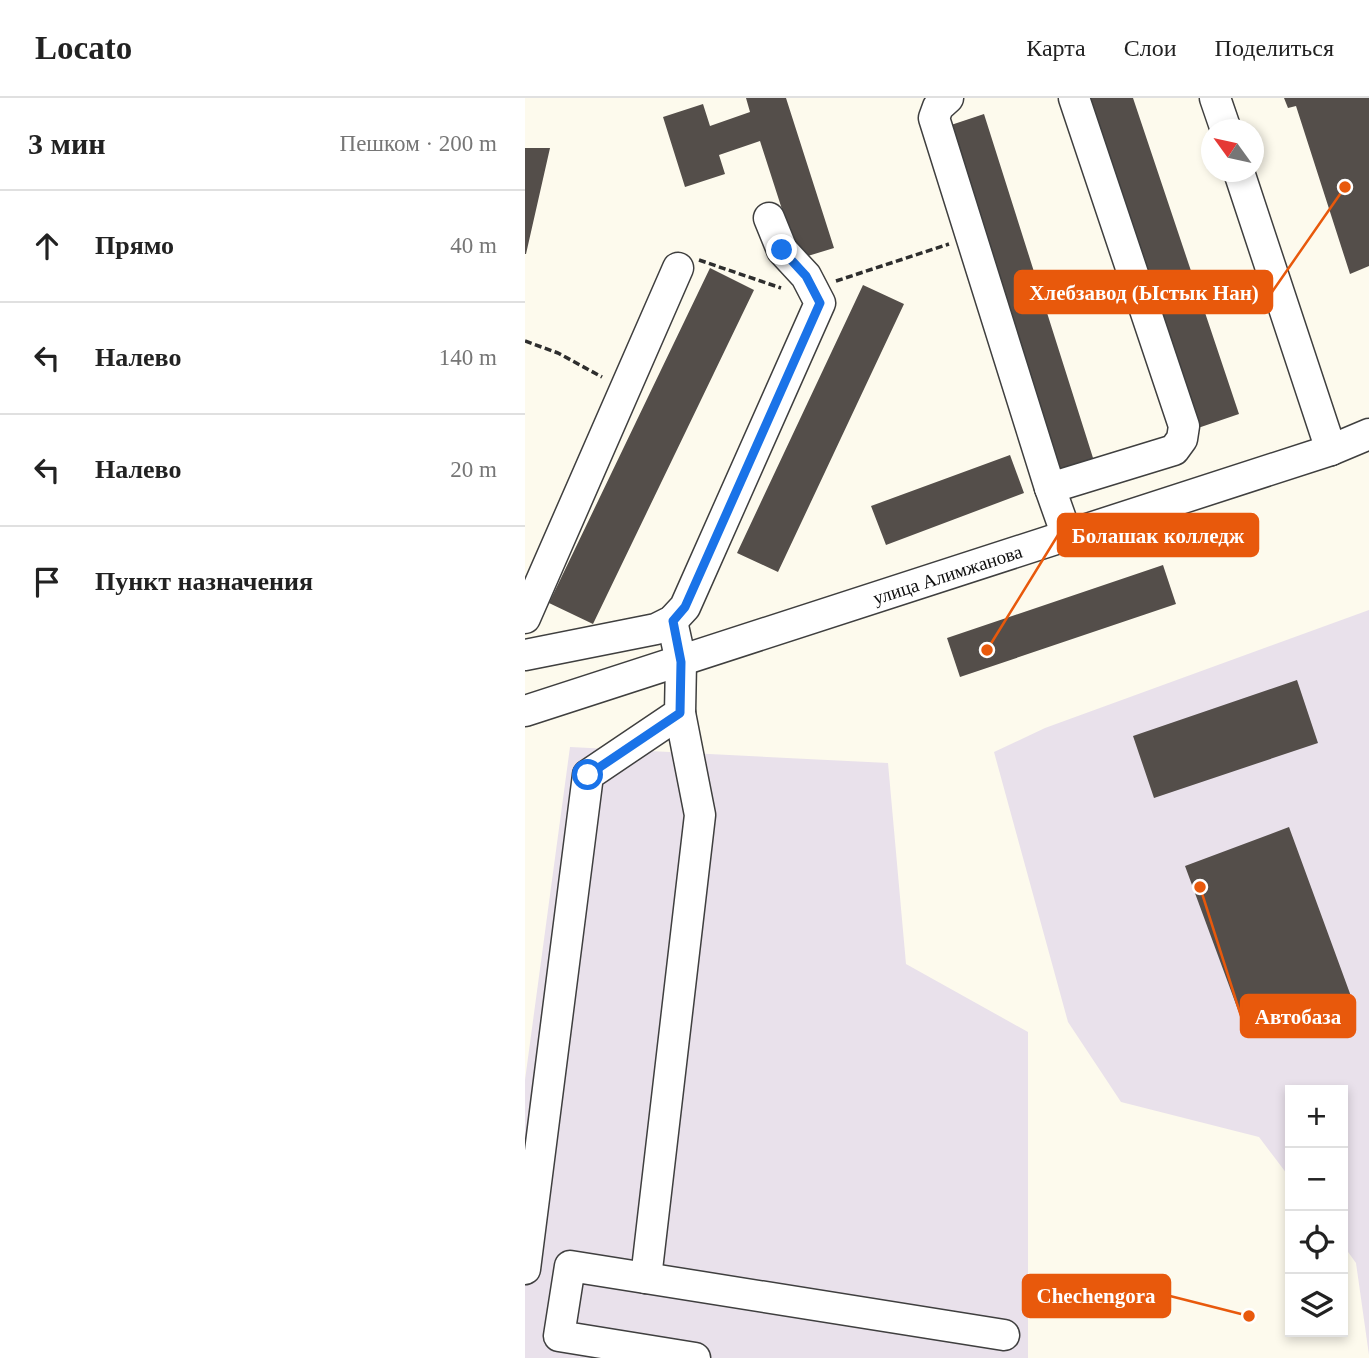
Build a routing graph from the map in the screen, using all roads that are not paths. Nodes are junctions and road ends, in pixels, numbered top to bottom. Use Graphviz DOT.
graph roads {
  1 [pos="948,98"];
  2 [pos="1074,98"];
  3 [pos="1215,98"];
  4 [pos="1222,119"];
  5 [pos="1243,182"];
  6 [pos="769,218"];
  7 [pos="678,268"];
  8 [pos="1369,434"];
  9 [pos="1331,450"];
  10 [pos="1050,488"];
  11 [pos="1067,536"];
  12 [pos="525,618"];
  13 [pos="673,621"];
  14 [pos="525,655"];
  15 [pos="681,662"];
  16 [pos="525,711"];
  17 [pos="680,713"];
  18 [pos="525,1269"];
  19 [pos="646,1278"];
  20 [pos="1004,1335"];
  21 [pos="695,1358"];
  1 -- 10 [label="street"];
  2 -- 10 [label="street"];
  3 -- 4 [label="street"];
  5 -- 9 [label="street"];
  6 -- 13 [label="street"];
  7 -- 12 [label="street"];
  8 -- 9 [label="street, улица Алимжанова"];
  9 -- 11 [label="street, улица Алимжанова"];
  10 -- 11 [label="street"];
  11 -- 15 [label="street, улица Алимжанова"];
  13 -- 14 [label="street"];
  13 -- 15 [label="street"];
  15 -- 16 [label="street, улица Алимжанова"];
  15 -- 17 [label="street"];
  17 -- 18 [label="street"];
  17 -- 19 [label="street"];
  19 -- 20 [label="street"];
  19 -- 21 [label="street"];
}
